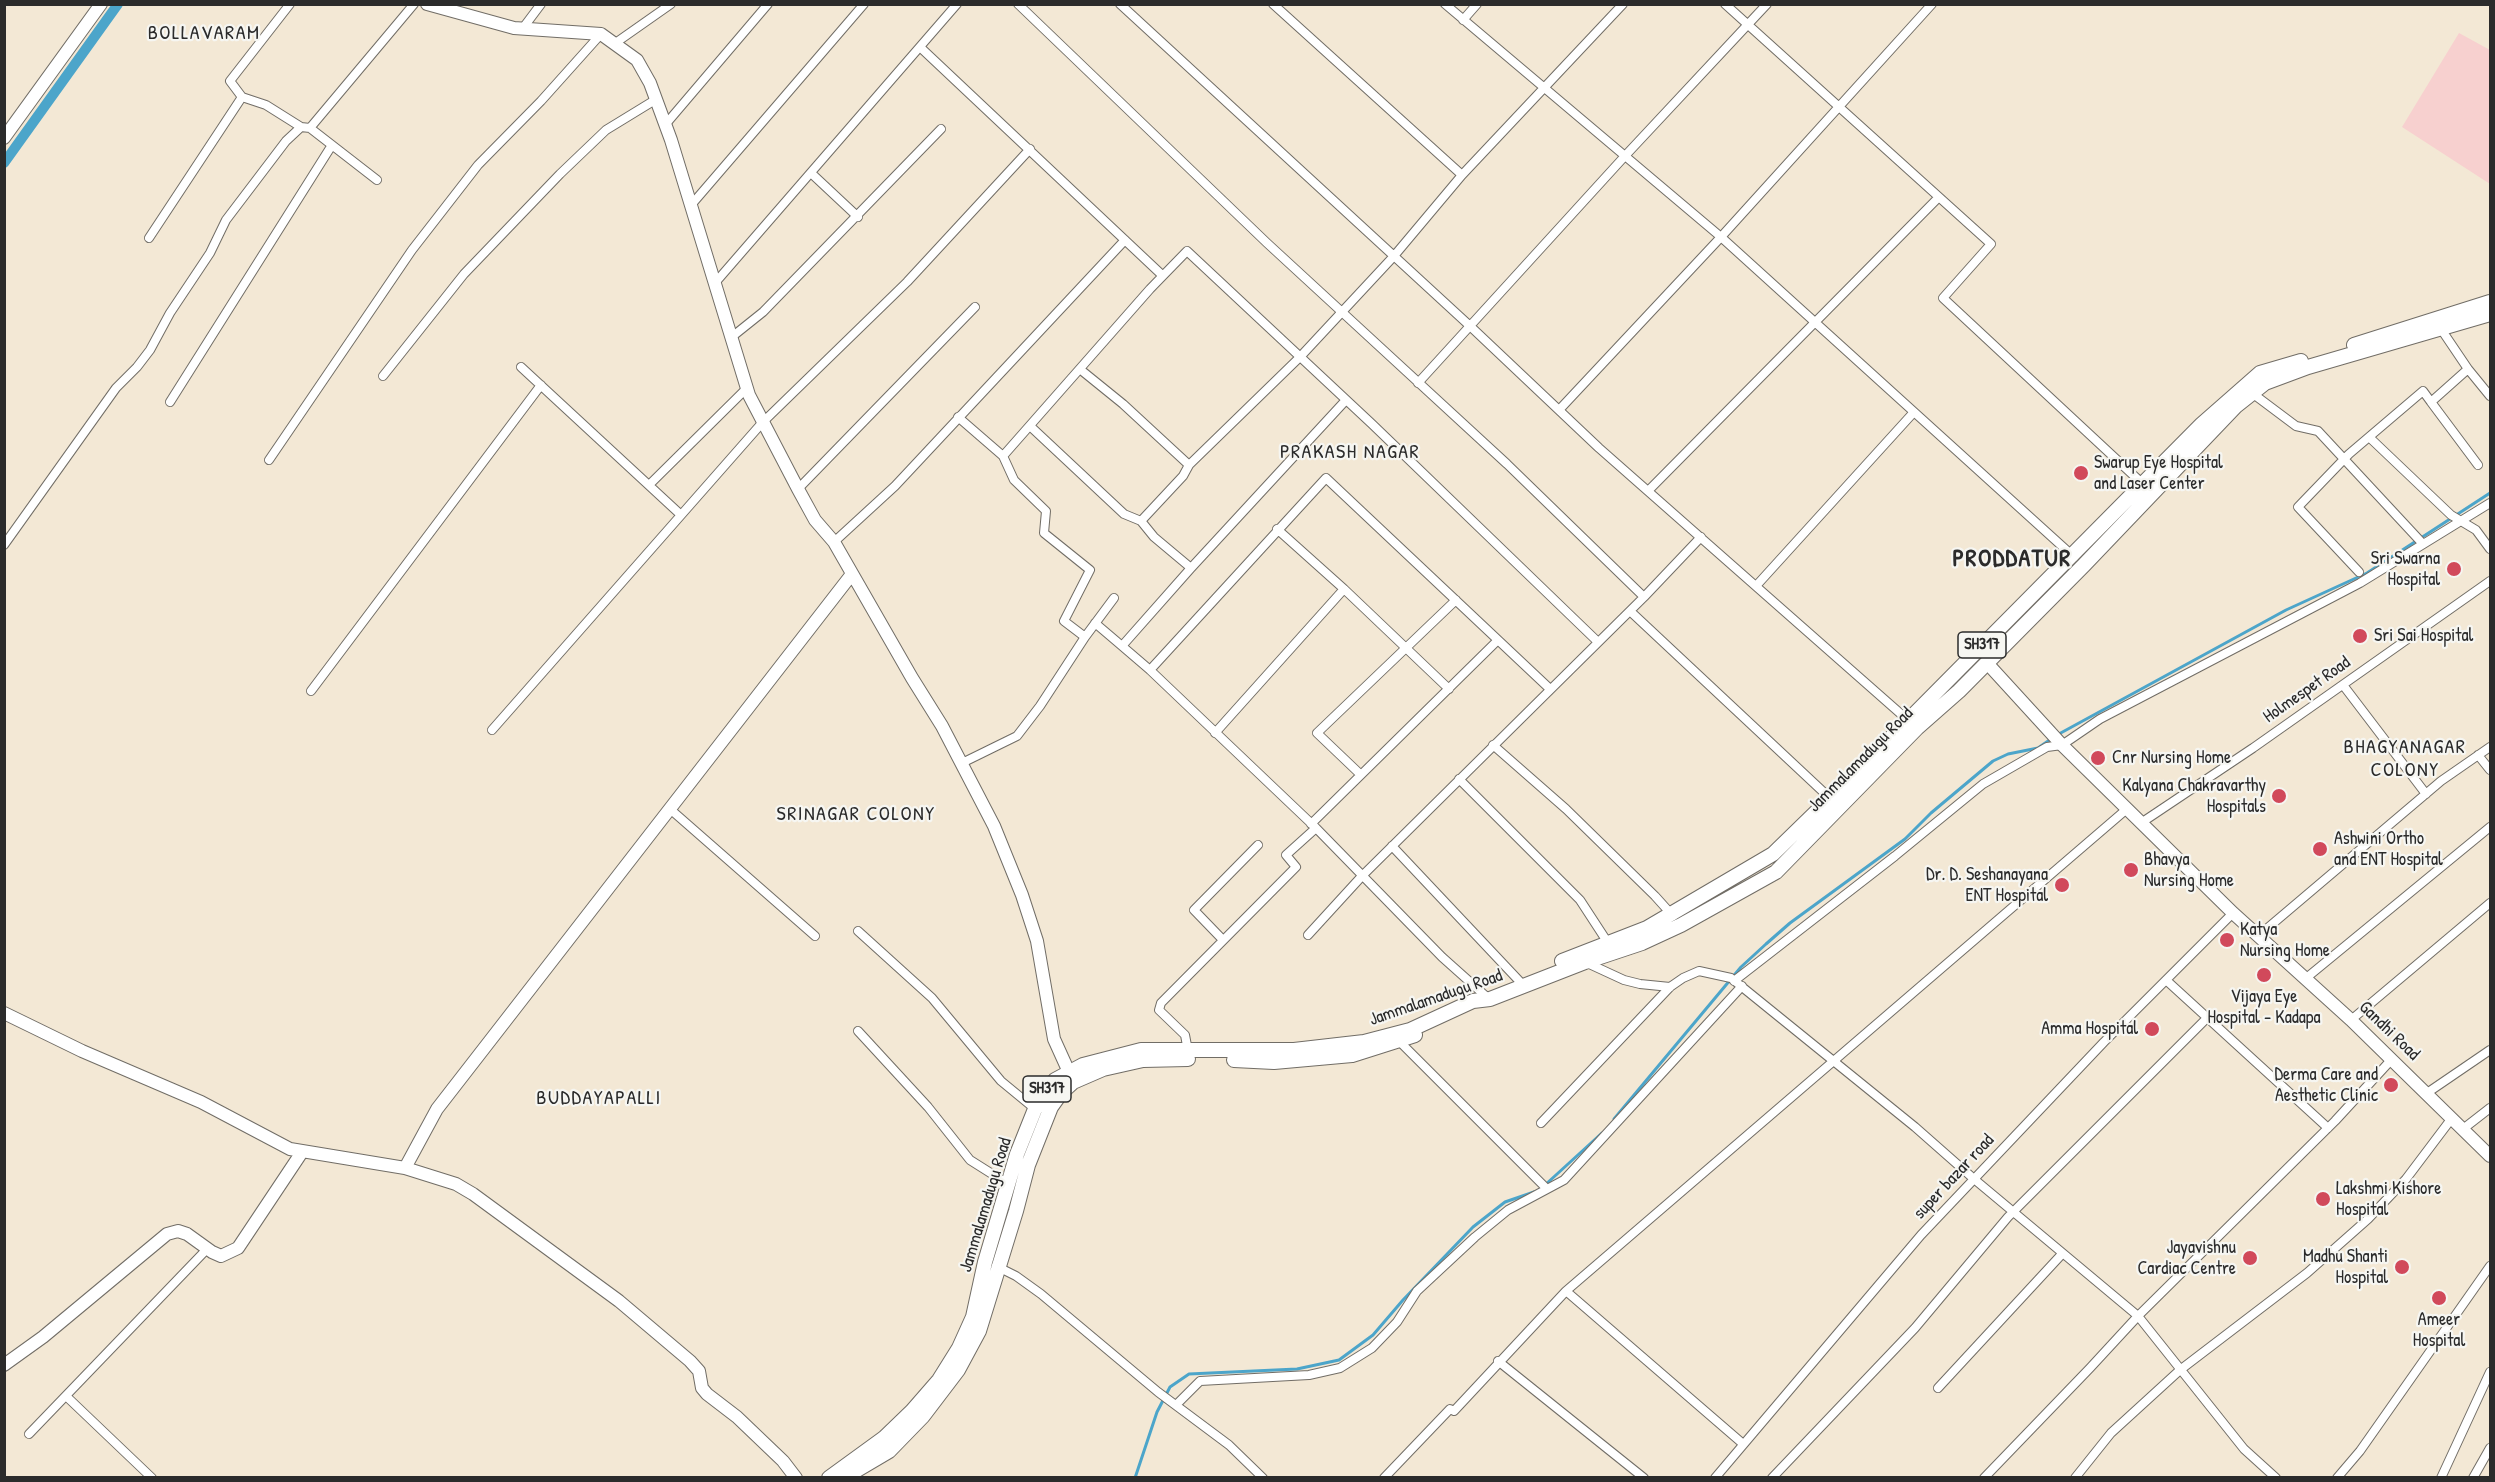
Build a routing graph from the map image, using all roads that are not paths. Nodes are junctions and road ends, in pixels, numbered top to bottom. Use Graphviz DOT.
graph roads {
  1 [pos="101,4"];
  2 [pos="290,4"];
  3 [pos="414,4"];
  4 [pos="427,4"];
  5 [pos="541,4"];
  6 [pos="671,4"];
  7 [pos="768,4"];
  8 [pos="864,4"];
  9 [pos="957,4"];
  10 [pos="1018,4"];
  11 [pos="1120,4"];
  12 [pos="1273,4"];
  13 [pos="1445,4"];
  14 [pos="1477,4"];
  15 [pos="1623,4"];
  16 [pos="1725,4"];
  17 [pos="1767,4"];
  18 [pos="1932,4"];
  19 [pos="1462,20"];
  20 [pos="1748,26"];
  21 [pos="523,28"];
  22 [pos="601,34"];
  23 [pos="614,44"];
  24 [pos="921,48"];
  25 [pos="1544,89"];
  26 [pos="242,97"];
  27 [pos="655,100"];
  28 [pos="1839,107"];
  29 [pos="665,125"];
  30 [pos="305,127"];
  31 [pos="941,129"];
  32 [pos="4,138"];
  33 [pos="332,145"];
  34 [pos="1030,149"];
  35 [pos="1624,157"];
  36 [pos="811,173"];
  37 [pos="1462,176"];
  38 [pos="377,180"];
  39 [pos="1939,197"];
  40 [pos="692,204"];
  41 [pos="858,217"];
  42 [pos="1721,237"];
  43 [pos="149,238"];
  44 [pos="1125,240"];
  45 [pos="1394,256"];
  46 [pos="1162,275"];
  47 [pos="716,283"];
  48 [pos="2490,302"];
  49 [pos="975,307"];
  50 [pos="1341,312"];
  51 [pos="2490,314"];
  52 [pos="1814,322"];
  53 [pos="1470,326"];
  54 [pos="2441,329"];
  55 [pos="733,336"];
  56 [pos="1300,357"];
  57 [pos="521,367"];
  58 [pos="2468,369"];
  59 [pos="1081,370"];
  60 [pos="383,376"];
  61 [pos="1418,383"];
  62 [pos="541,385"];
  63 [pos="747,388"];
  64 [pos="2252,393"];
  65 [pos="2490,396"];
  66 [pos="1346,400"];
  67 [pos="170,402"];
  68 [pos="2431,402"];
  69 [pos="1558,410"];
  70 [pos="1914,412"];
  71 [pos="958,417"];
  72 [pos="762,423"];
  73 [pos="1030,426"];
  74 [pos="2369,437"];
  75 [pos="1003,456"];
  76 [pos="269,460"];
  77 [pos="2343,460"];
  78 [pos="1189,465"];
  79 [pos="2478,465"];
  80 [pos="649,485"];
  81 [pos="2147,488"];
  82 [pos="798,489"];
  83 [pos="1648,491"];
  84 [pos="2490,503"];
  85 [pos="681,515"];
  86 [pos="1141,521"];
  87 [pos="2461,521"];
  88 [pos="1277,529"];
  89 [pos="1701,537"];
  90 [pos="834,542"];
  91 [pos="2423,544"];
  92 [pos="4,545"];
  93 [pos="2490,549"];
  94 [pos="2071,554"];
  95 [pos="2084,565"];
  96 [pos="1191,568"];
  97 [pos="2359,572"];
  98 [pos="852,574"];
  99 [pos="2490,581"];
  100 [pos="1756,585"];
  101 [pos="1344,590"];
  102 [pos="1644,597"];
  103 [pos="1114,598"];
  104 [pos="1456,600"];
  105 [pos="1630,611"];
  106 [pos="1095,623"];
  107 [pos="1085,638"];
  108 [pos="1498,640"];
  109 [pos="1598,642"];
  110 [pos="1122,646"];
  111 [pos="1407,648"];
  112 [pos="1987,663"];
  113 [pos="1150,669"];
  114 [pos="2343,685"];
  115 [pos="1449,688"];
  116 [pos="1550,689"];
  117 [pos="311,691"];
  118 [pos="1913,724"];
  119 [pos="492,730"];
  120 [pos="1215,733"];
  121 [pos="1493,745"];
  122 [pos="2062,745"];
  123 [pos="2490,747"];
  124 [pos="2478,755"];
  125 [pos="962,763"];
  126 [pos="2490,770"];
  127 [pos="1360,774"];
  128 [pos="1460,779"];
  129 [pos="2426,794"];
  130 [pos="1835,803"];
  131 [pos="2128,808"];
  132 [pos="670,809"];
  133 [pos="2141,822"];
  134 [pos="1313,826"];
  135 [pos="2490,826"];
  136 [pos="1258,845"];
  137 [pos="1392,846"];
  138 [pos="1362,876"];
  139 [pos="2490,903"];
  140 [pos="2233,913"];
  141 [pos="1676,920"];
  142 [pos="858,932"];
  143 [pos="1308,935"];
  144 [pos="815,936"];
  145 [pos="2258,937"];
  146 [pos="1223,940"];
  147 [pos="1611,947"];
  148 [pos="1585,962"];
  149 [pos="2305,979"];
  150 [pos="2166,980"];
  151 [pos="1521,984"];
  152 [pos="1738,984"];
  153 [pos="1670,987"];
  154 [pos="1483,998"];
  155 [pos="4,1013"];
  156 [pos="2207,1018"];
  157 [pos="2351,1020"];
  158 [pos="858,1031"];
  159 [pos="1400,1042"];
  160 [pos="2490,1050"];
  161 [pos="1188,1051"];
  162 [pos="2392,1059"];
  163 [pos="1834,1063"];
  164 [pos="1071,1077"];
  165 [pos="2427,1093"];
  166 [pos="2490,1108"];
  167 [pos="1035,1110"];
  168 [pos="2452,1118"];
  169 [pos="1541,1123"];
  170 [pos="2328,1128"];
  171 [pos="2463,1129"];
  172 [pos="302,1152"];
  173 [pos="2490,1156"];
  174 [pos="1021,1166"];
  175 [pos="405,1168"];
  176 [pos="1974,1179"];
  177 [pos="1008,1184"];
  178 [pos="1546,1188"];
  179 [pos="2014,1212"];
  180 [pos="207,1249"];
  181 [pos="2062,1254"];
  182 [pos="985,1262"];
  183 [pos="2490,1266"];
  184 [pos="999,1268"];
  185 [pos="1566,1291"];
  186 [pos="2138,1316"];
  187 [pos="959,1358"];
  188 [pos="1498,1361"];
  189 [pos="4,1365"];
  190 [pos="2180,1371"];
  191 [pos="2490,1372"];
  192 [pos="1938,1388"];
  193 [pos="66,1396"];
  194 [pos="1172,1402"];
  195 [pos="29,1434"];
  196 [pos="1743,1443"];
  197 [pos="2490,1448"];
  198 [pos="844,1474"];
  199 [pos="152,1478"];
  200 [pos="796,1478"];
  201 [pos="829,1478"];
  202 [pos="1263,1478"];
  203 [pos="1384,1478"];
  204 [pos="1644,1478"];
  205 [pos="1715,1478"];
  206 [pos="1772,1478"];
  207 [pos="1984,1478"];
  208 [pos="2075,1478"];
  209 [pos="2276,1478"];
  210 [pos="2337,1478"];
  211 [pos="2441,1478"];
  212 [pos="2473,1478"];
  1 -- 32 [label="main road"];
  2 -- 26 [label="street"];
  3 -- 30 [label="street"];
  4 -- 21 [label="main road"];
  5 -- 21 [label="street"];
  6 -- 23 [label="street"];
  7 -- 29 [label="street"];
  8 -- 40 [label="street"];
  9 -- 24 [label="street"];
  10 -- 50 [label="street"];
  11 -- 45 [label="street"];
  12 -- 37 [label="street"];
  13 -- 19 [label="street"];
  14 -- 19 [label="street"];
  15 -- 25 [label="street"];
  16 -- 20 [label="street"];
  17 -- 20 [label="street"];
  18 -- 28 [label="street"];
  19 -- 25 [label="street"];
  20 -- 28 [label="street"];
  20 -- 35 [label="street"];
  21 -- 22 [label="main road"];
  22 -- 23 [label="main road"];
  22 -- 76 [label="street"];
  23 -- 27 [label="main road"];
  24 -- 34 [label="street"];
  24 -- 36 [label="street"];
  25 -- 35 [label="street"];
  25 -- 37 [label="street"];
  26 -- 30 [label="street"];
  26 -- 43 [label="street"];
  27 -- 29 [label="main road"];
  27 -- 60 [label="street"];
  28 -- 39 [label="street"];
  28 -- 42 [label="street"];
  29 -- 40 [label="main road"];
  30 -- 33 [label="street"];
  30 -- 92 [label="street"];
  31 -- 41 [label="street"];
  33 -- 38 [label="street"];
  33 -- 67 [label="street"];
  34 -- 44 [label="street"];
  34 -- 72 [label="street"];
  35 -- 42 [label="street"];
  35 -- 53 [label="street"];
  36 -- 41 [label="street"];
  36 -- 47 [label="street"];
  37 -- 45 [label="street"];
  39 -- 52 [label="street"];
  39 -- 81 [label="street"];
  40 -- 47 [label="main road"];
  41 -- 55 [label="street"];
  42 -- 52 [label="street"];
  42 -- 69 [label="street"];
  44 -- 46 [label="street"];
  44 -- 71 [label="street"];
  45 -- 50 [label="street"];
  45 -- 53 [label="street"];
  46 -- 56 [label="street"];
  46 -- 59 [label="street"];
  47 -- 55 [label="main road"];
  48 -- 81 [label="main road, SH317"];
  49 -- 82 [label="street"];
  50 -- 56 [label="street"];
  50 -- 61 [label="street"];
  51 -- 54 [label="main road, SH317"];
  52 -- 70 [label="street"];
  52 -- 83 [label="street"];
  53 -- 61 [label="street"];
  53 -- 69 [label="street"];
  54 -- 58 [label="street"];
  54 -- 64 [label="main road, SH317"];
  55 -- 63 [label="main road"];
  56 -- 66 [label="street"];
  56 -- 78 [label="street"];
  57 -- 62 [label="street"];
  58 -- 65 [label="street"];
  58 -- 68 [label="street"];
  59 -- 73 [label="street"];
  59 -- 78 [label="street"];
  61 -- 102 [label="street"];
  62 -- 80 [label="street"];
  62 -- 117 [label="street"];
  63 -- 72 [label="main road"];
  63 -- 80 [label="street"];
  64 -- 77 [label="street"];
  64 -- 81 [label="main road, SH317"];
  66 -- 96 [label="street"];
  66 -- 109 [label="street"];
  68 -- 74 [label="street"];
  68 -- 79 [label="street"];
  69 -- 83 [label="street"];
  70 -- 94 [label="street"];
  70 -- 100 [label="street"];
  71 -- 75 [label="street"];
  71 -- 90 [label="street"];
  72 -- 82 [label="main road"];
  72 -- 85 [label="street"];
  73 -- 75 [label="street"];
  73 -- 86 [label="street"];
  74 -- 77 [label="street"];
  74 -- 87 [label="street"];
  75 -- 107 [label="street"];
  77 -- 91 [label="street"];
  77 -- 97 [label="street"];
  78 -- 86 [label="street"];
  80 -- 85 [label="street"];
  81 -- 94 [label="main road, SH317"];
  81 -- 95 [label="main road, SH317"];
  82 -- 90 [label="main road"];
  83 -- 89 [label="street"];
  84 -- 87 [label="street"];
  85 -- 119 [label="street"];
  86 -- 96 [label="street"];
  87 -- 91 [label="street"];
  87 -- 93 [label="street"];
  88 -- 101 [label="street"];
  88 -- 104 [label="street"];
  88 -- 113 [label="street"];
  89 -- 100 [label="street"];
  89 -- 102 [label="street"];
  90 -- 98 [label="main road"];
  91 -- 122 [label="street"];
  94 -- 95 [label="street"];
  94 -- 118 [label="main road, SH317"];
  95 -- 112 [label="main road, Jammalamadugu Road / SH317"];
  96 -- 110 [label="street"];
  98 -- 125 [label="main road"];
  98 -- 132 [label="main road"];
  99 -- 114 [label="street, Holmespet Road"];
  100 -- 118 [label="street"];
  101 -- 111 [label="street"];
  101 -- 120 [label="street"];
  102 -- 105 [label="street"];
  103 -- 106 [label="street"];
  104 -- 108 [label="street"];
  104 -- 111 [label="street"];
  105 -- 109 [label="street"];
  105 -- 130 [label="street"];
  106 -- 107 [label="street"];
  106 -- 110 [label="street"];
  107 -- 125 [label="street"];
  108 -- 115 [label="street"];
  108 -- 116 [label="street"];
  109 -- 116 [label="street"];
  110 -- 113 [label="street"];
  111 -- 115 [label="street"];
  111 -- 127 [label="street"];
  112 -- 118 [label="main road, Jammalamadugu Road / SH317"];
  112 -- 122 [label="main road, Gandhi Road"];
  113 -- 120 [label="street"];
  114 -- 129 [label="street"];
  114 -- 133 [label="street, Holmespet Road"];
  115 -- 127 [label="street"];
  116 -- 121 [label="street"];
  118 -- 130 [label="main road, Jammalamadugu Road / SH317"];
  120 -- 134 [label="street"];
  121 -- 128 [label="street"];
  121 -- 141 [label="street"];
  122 -- 131 [label="main road, Gandhi Road"];
  122 -- 152 [label="street"];
  123 -- 124 [label="street"];
  124 -- 126 [label="street"];
  124 -- 129 [label="street"];
  125 -- 164 [label="main road"];
  127 -- 134 [label="street"];
  128 -- 137 [label="street"];
  128 -- 147 [label="street"];
  129 -- 145 [label="street"];
  130 -- 141 [label="main road, Jammalamadugu Road / SH317"];
  131 -- 133 [label="main road, Gandhi Road"];
  131 -- 163 [label="street"];
  132 -- 144 [label="street"];
  132 -- 175 [label="main road"];
  133 -- 140 [label="main road, Gandhi Road"];
  134 -- 138 [label="street"];
  134 -- 146 [label="street"];
  135 -- 149 [label="street"];
  136 -- 146 [label="street"];
  137 -- 138 [label="street"];
  137 -- 151 [label="street"];
  138 -- 143 [label="street"];
  138 -- 154 [label="street"];
  139 -- 157 [label="street"];
  140 -- 145 [label="main road, Gandhi Road"];
  140 -- 150 [label="street, super bazar road"];
  141 -- 147 [label="main road, Jammalamadugu Road / SH317"];
  142 -- 167 [label="street"];
  145 -- 149 [label="main road, Gandhi Road"];
  146 -- 161 [label="street"];
  147 -- 148 [label="main road, Jammalamadugu Road / SH317"];
  147 -- 151 [label="main road, SH317"];
  148 -- 151 [label="main road, Jammalamadugu Road / SH317"];
  148 -- 153 [label="street"];
  149 -- 157 [label="main road, Gandhi Road"];
  150 -- 156 [label="street"];
  150 -- 176 [label="street, super bazar road"];
  151 -- 154 [label="main road, Jammalamadugu Road / SH317"];
  152 -- 153 [label="street"];
  152 -- 163 [label="street"];
  152 -- 178 [label="street"];
  153 -- 169 [label="street"];
  154 -- 159 [label="main road"];
  154 -- 161 [label="main road, Jammalamadugu Road / SH317"];
  155 -- 172 [label="main road"];
  156 -- 170 [label="street"];
  156 -- 179 [label="street"];
  157 -- 162 [label="main road, Gandhi Road"];
  158 -- 177 [label="street"];
  159 -- 164 [label="main road"];
  159 -- 178 [label="street"];
  160 -- 165 [label="street"];
  161 -- 164 [label="main road, Jammalamadugu Road / SH317"];
  162 -- 165 [label="main road, Gandhi Road"];
  162 -- 170 [label="street"];
  163 -- 176 [label="street"];
  163 -- 185 [label="street"];
  164 -- 167 [label="main road, Jammalamadugu Road / SH317"];
  164 -- 174 [label="main road"];
  165 -- 168 [label="main road, Gandhi Road"];
  166 -- 171 [label="street"];
  167 -- 174 [label="main road, Jammalamadugu Road / SH317"];
  168 -- 171 [label="main road, Gandhi Road"];
  168 -- 190 [label="street"];
  170 -- 186 [label="street"];
  171 -- 173 [label="main road, Gandhi Road"];
  172 -- 175 [label="main road"];
  172 -- 180 [label="main road"];
  174 -- 177 [label="main road, Jammalamadugu Road / SH317"];
  174 -- 184 [label="main road"];
  175 -- 200 [label="main road"];
  176 -- 179 [label="street"];
  176 -- 196 [label="street, super bazar road"];
  177 -- 182 [label="main road, Jammalamadugu Road / SH317"];
  178 -- 194 [label="street"];
  179 -- 181 [label="street"];
  179 -- 206 [label="street"];
  180 -- 189 [label="main road"];
  180 -- 193 [label="street"];
  181 -- 186 [label="street"];
  181 -- 192 [label="street"];
  182 -- 184 [label="street"];
  182 -- 187 [label="main road, Jammalamadugu Road / SH317"];
  183 -- 210 [label="street"];
  184 -- 187 [label="main road"];
  184 -- 194 [label="street"];
  185 -- 188 [label="street"];
  185 -- 196 [label="street"];
  186 -- 190 [label="street"];
  186 -- 207 [label="street"];
  187 -- 198 [label="main road"];
  188 -- 203 [label="street"];
  188 -- 204 [label="street"];
  190 -- 208 [label="street"];
  190 -- 209 [label="street"];
  191 -- 211 [label="street"];
  193 -- 195 [label="street"];
  193 -- 199 [label="street"];
  194 -- 202 [label="street"];
  196 -- 205 [label="street, super bazar road"];
  197 -- 212 [label="street"];
  198 -- 201 [label="main road"];
}
